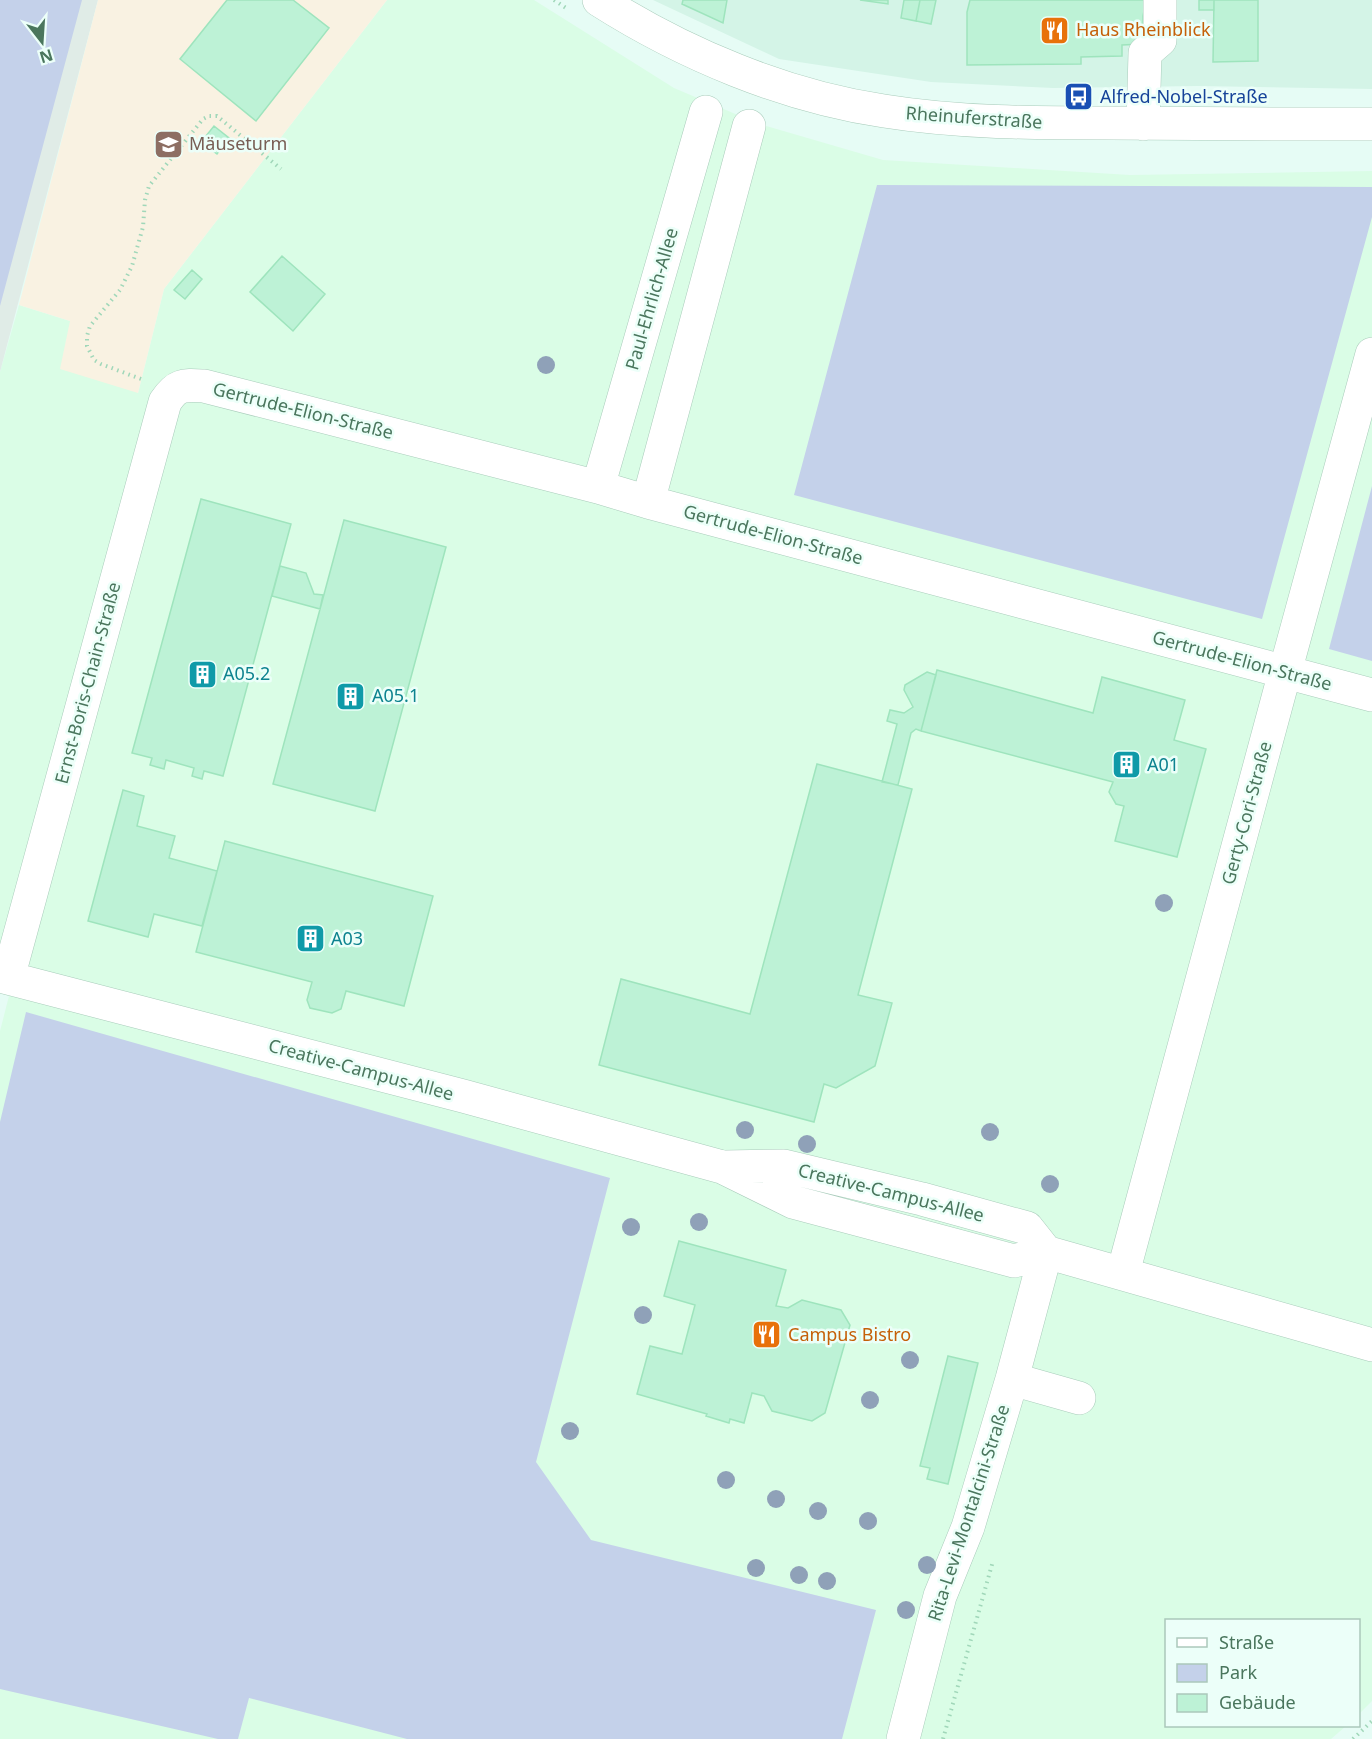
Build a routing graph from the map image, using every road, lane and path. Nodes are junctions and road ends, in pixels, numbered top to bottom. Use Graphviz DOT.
graph roads {
  1 [pos="599,0"];
  2 [pos="1160,0"];
  3 [pos="706,112"];
  4 [pos="1143,124"];
  5 [pos="1372,124"];
  6 [pos="749,126"];
  7 [pos="281,169"];
  8 [pos="1372,354"];
  9 [pos="173,390"];
  10 [pos="598,487"];
  11 [pos="648,502"];
  12 [pos="1285,672"];
  13 [pos="1372,695"];
  14 [pos="4,977"];
  15 [pos="1046,1252"];
  16 [pos="1123,1274"];
  17 [pos="1372,1345"];
  18 [pos="1012,1379"];
  19 [pos="1079,1398"];
  20 [pos="996,1552"];
  21 [pos="1372,1721"];
  22 [pos="903,1739"];
  23 [pos="943,1739"];
  24 [pos="1353,1739"];
  1 -- 4 [label="street, Rheinuferstraße"];
  2 -- 4 [label="street"];
  3 -- 10 [label="street, Paul-Ehrlich-Allee"];
  4 -- 5 [label="street, Rheinuferstraße"];
  6 -- 11 [label="street"];
  7 -- 9 [label="path"];
  8 -- 12 [label="street, Gerty-Cori-Straße"];
  9 -- 10 [label="street, Gertrude-Elion-Straße"];
  9 -- 14 [label="street, Ernst-Boris-Chain-Straße"];
  10 -- 11 [label="street, Gertrude-Elion-Straße"];
  11 -- 12 [label="street, Gertrude-Elion-Straße"];
  12 -- 13 [label="street, Gertrude-Elion-Straße"];
  12 -- 16 [label="street, Gerty-Cori-Straße"];
  14 -- 15 [label="street, Creative-Campus-Allee"];
  15 -- 16 [label="street"];
  15 -- 18 [label="street, Rita-Levi-Montalcini-Straße"];
  16 -- 17 [label="street"];
  18 -- 19 [label="street"];
  18 -- 22 [label="street, Rita-Levi-Montalcini-Straße"];
  20 -- 23 [label="path"];
  21 -- 24 [label="path"];
}
